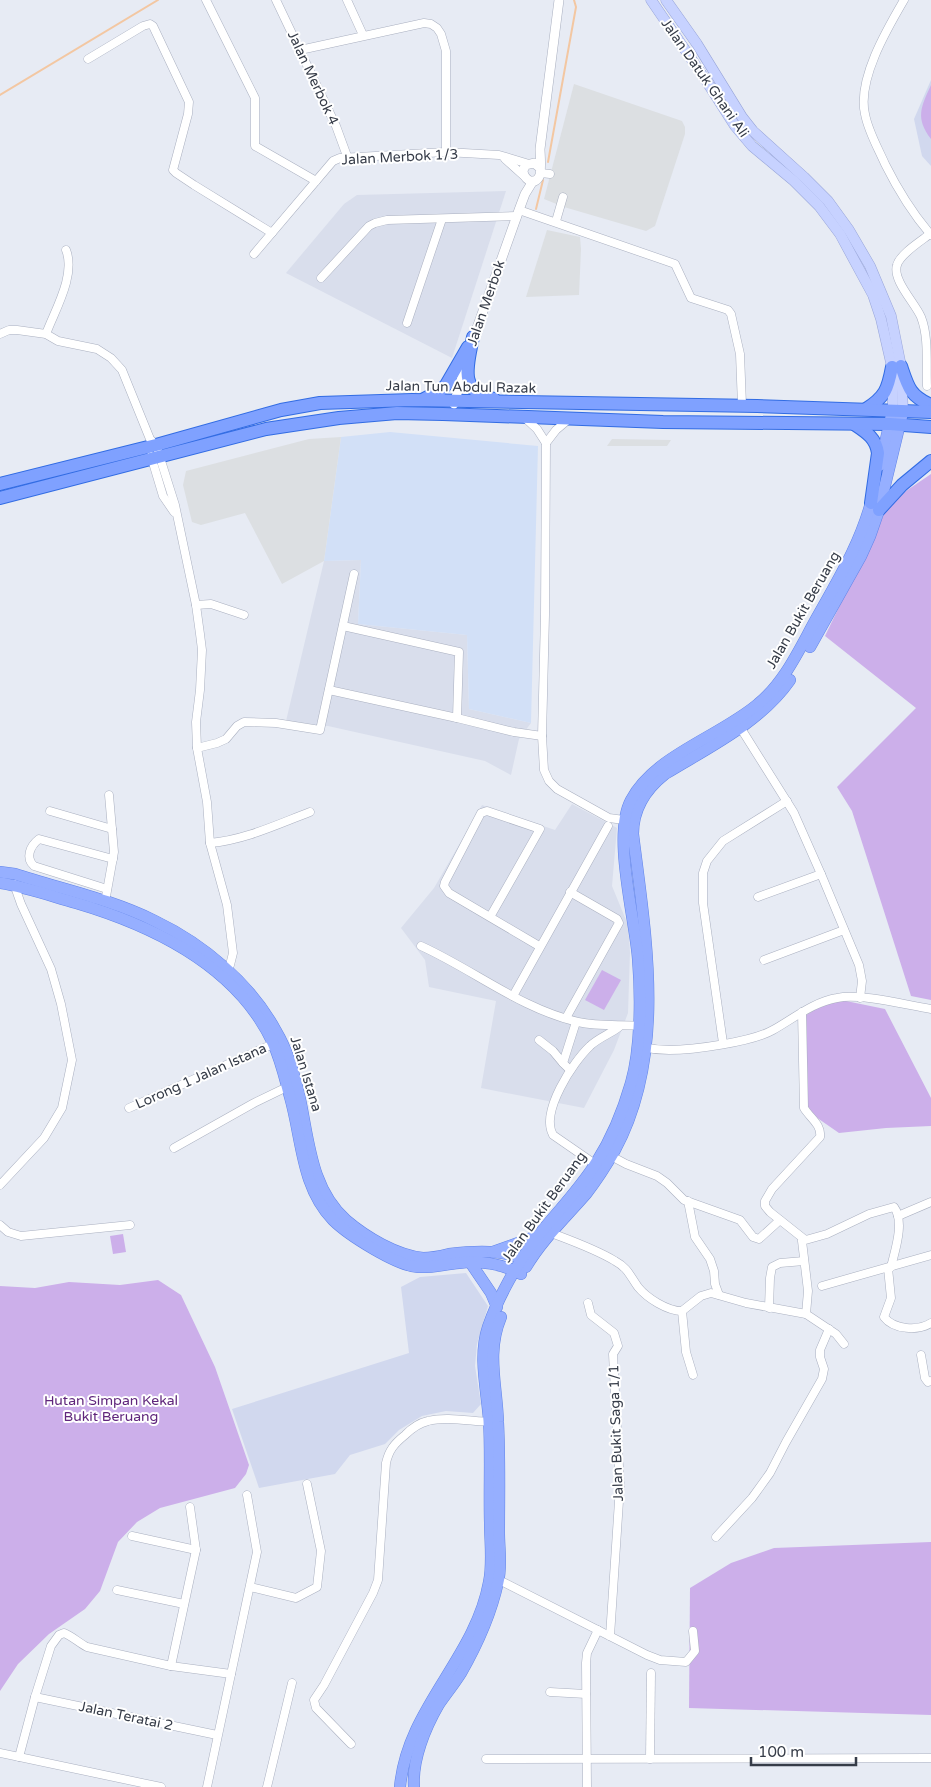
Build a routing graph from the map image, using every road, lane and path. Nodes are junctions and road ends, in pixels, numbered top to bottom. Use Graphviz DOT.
graph roads {
  1 [pos="206,0"];
  2 [pos="276,0"];
  3 [pos="347,0"];
  4 [pos="558,0"];
  5 [pos="651,0"];
  6 [pos="666,0"];
  7 [pos="904,0"];
  8 [pos="363,35"];
  9 [pos="300,50"];
  10 [pos="88,59"];
  11 [pos="446,152"];
  12 [pos="499,155"];
  13 [pos="347,156"];
  14 [pos="538,168"];
  15 [pos="528,179"];
  16 [pos="316,180"];
  17 [pos="562,197"];
  18 [pos="518,213"];
  19 [pos="442,219"];
  20 [pos="556,221"];
  21 [pos="272,233"];
  22 [pos="931,234"];
  23 [pos="66,250"];
  24 [pos="254,254"];
  25 [pos="321,278"];
  26 [pos="407,323"];
  27 [pos="0,334"];
  28 [pos="46,334"];
  29 [pos="473,338"];
  30 [pos="897,367"];
  31 [pos="927,386"];
  32 [pos="420,401"];
  33 [pos="455,401"];
  34 [pos="510,402"];
  35 [pos="931,405"];
  36 [pos="742,406"];
  37 [pos="866,410"];
  38 [pos="898,411"];
  39 [pos="931,412"];
  40 [pos="452,414"];
  41 [pos="525,418"];
  42 [pos="569,419"];
  43 [pos="854,424"];
  44 [pos="896,424"];
  45 [pos="931,427"];
  46 [pos="546,443"];
  47 [pos="153,449"];
  48 [pos="931,461"];
  49 [pos="0,484"];
  50 [pos="0,498"];
  51 [pos="875,506"];
  52 [pos="177,518"];
  53 [pos="354,574"];
  54 [pos="196,605"];
  55 [pos="244,615"];
  56 [pos="343,626"];
  57 [pos="329,690"];
  58 [pos="457,718"];
  59 [pos="740,727"];
  60 [pos="542,736"];
  61 [pos="197,748"];
  62 [pos="109,795"];
  63 [pos="787,800"];
  64 [pos="50,811"];
  65 [pos="310,812"];
  66 [pos="624,820"];
  67 [pos="608,826"];
  68 [pos="112,828"];
  69 [pos="210,843"];
  70 [pos="113,859"];
  71 [pos="0,872"];
  72 [pos="822,874"];
  73 [pos="14,880"];
  74 [pos="0,883"];
  75 [pos="107,889"];
  76 [pos="570,892"];
  77 [pos="758,897"];
  78 [pos="105,902"];
  79 [pos="490,918"];
  80 [pos="844,930"];
  81 [pos="421,946"];
  82 [pos="539,946"];
  83 [pos="764,960"];
  84 [pos="224,973"];
  85 [pos="513,996"];
  86 [pos="860,998"];
  87 [pos="931,1010"];
  88 [pos="802,1012"];
  89 [pos="566,1018"];
  90 [pos="576,1022"];
  91 [pos="619,1026"];
  92 [pos="643,1026"];
  93 [pos="538,1040"];
  94 [pos="722,1043"];
  95 [pos="273,1044"];
  96 [pos="642,1047"];
  97 [pos="563,1063"];
  98 [pos="570,1070"];
  99 [pos="287,1087"];
  100 [pos="129,1108"];
  101 [pos="174,1148"];
  102 [pos="611,1156"];
  103 [pos="595,1164"];
  104 [pos="0,1185"];
  105 [pos="688,1201"];
  106 [pos="931,1202"];
  107 [pos="898,1216"];
  108 [pos="780,1220"];
  109 [pos="0,1225"];
  110 [pos="130,1225"];
  111 [pos="551,1233"];
  112 [pos="538,1236"];
  113 [pos="804,1240"];
  114 [pos="493,1252"];
  115 [pos="931,1255"];
  116 [pos="526,1260"];
  117 [pos="804,1260"];
  118 [pos="470,1262"];
  119 [pos="890,1268"];
  120 [pos="518,1272"];
  121 [pos="822,1286"];
  122 [pos="720,1295"];
  123 [pos="588,1303"];
  124 [pos="497,1307"];
  125 [pos="769,1308"];
  126 [pos="682,1311"];
  127 [pos="806,1314"];
  128 [pos="931,1323"];
  129 [pos="829,1329"];
  130 [pos="844,1344"];
  131 [pos="921,1355"];
  132 [pos="693,1375"];
  133 [pos="931,1381"];
  134 [pos="494,1422"];
  135 [pos="307,1484"];
  136 [pos="247,1495"];
  137 [pos="190,1507"];
  138 [pos="132,1536"];
  139 [pos="716,1537"];
  140 [pos="196,1550"];
  141 [pos="499,1580"];
  142 [pos="250,1587"];
  143 [pos="117,1590"];
  144 [pos="184,1604"];
  145 [pos="598,1630"];
  146 [pos="692,1631"];
  147 [pos="610,1636"];
  148 [pos="171,1666"];
  149 [pos="651,1673"];
  150 [pos="231,1674"];
  151 [pos="292,1684"];
  152 [pos="550,1692"];
  153 [pos="586,1694"];
  154 [pos="35,1697"];
  155 [pos="217,1735"];
  156 [pos="351,1744"];
  157 [pos="0,1753"];
  158 [pos="19,1757"];
  159 [pos="931,1758"];
  160 [pos="486,1759"];
  161 [pos="586,1759"];
  162 [pos="650,1759"];
  163 [pos="161,1787"];
  164 [pos="207,1787"];
  165 [pos="268,1787"];
  166 [pos="400,1787"];
  167 [pos="414,1787"];
  168 [pos="586,1787"];
  1 -- 16 [label="street"];
  2 -- 9 [label="street, Jalan Merbok 4"];
  3 -- 8 [label="street"];
  4 -- 14 [label="street"];
  5 -- 30 [label="main road, Jalan Datuk Ghani Ali"];
  6 -- 30 [label="main road, Jalan Datuk Ghani Ali"];
  7 -- 22 [label="street"];
  8 -- 9 [label="street"];
  8 -- 11 [label="street"];
  9 -- 13 [label="street, Jalan Merbok 4"];
  10 -- 21 [label="street"];
  11 -- 12 [label="street, Jalan Merbok 1/3"];
  11 -- 13 [label="street, Jalan Merbok 1/3"];
  12 -- 14 [label="street, Jalan Merbok 1/3"];
  12 -- 15 [label="street"];
  13 -- 16 [label="street, Jalan Merbok 1/3"];
  14 -- 15 [label="street"];
  14 -- 15 [label="street"];
  15 -- 18 [label="street, Jalan Merbok"];
  16 -- 21 [label="street, Jalan Merbok 1/3"];
  17 -- 20 [label="street"];
  18 -- 19 [label="street"];
  18 -- 20 [label="street"];
  18 -- 29 [label="street, Jalan Merbok"];
  19 -- 25 [label="street"];
  19 -- 26 [label="street"];
  20 -- 36 [label="street"];
  21 -- 24 [label="street, Jalan Merbok 1/3"];
  22 -- 31 [label="street"];
  23 -- 28 [label="street"];
  27 -- 28 [label="street"];
  28 -- 47 [label="street"];
  29 -- 32 [label="highway"];
  29 -- 33 [label="street, Jalan Merbok"];
  29 -- 34 [label="highway"];
  30 -- 35 [label="highway"];
  30 -- 37 [label="highway"];
  30 -- 38 [label="main road, Jalan Datuk Ghani Ali"];
  32 -- 33 [label="highway, Jalan Tun Abdul Razak"];
  32 -- 47 [label="highway, Jalan Tun Abdul Razak"];
  33 -- 34 [label="highway, Jalan Tun Abdul Razak"];
  33 -- 40 [label="street, Jalan Merbok"];
  34 -- 36 [label="highway, Jalan Tun Abdul Razak"];
  36 -- 37 [label="highway, Jalan Tun Abdul Razak"];
  37 -- 38 [label="highway, Jalan Tun Abdul Razak"];
  38 -- 39 [label="highway, Jalan Tun Abdul Razak"];
  38 -- 44 [label="main road, Jalan Bukit Beruang"];
  40 -- 41 [label="highway, Jalan Tun Abdul Razak"];
  40 -- 47 [label="highway, Jalan Tun Abdul Razak"];
  41 -- 42 [label="highway, Jalan Tun Abdul Razak"];
  41 -- 46 [label="street"];
  42 -- 43 [label="highway, Jalan Tun Abdul Razak"];
  42 -- 46 [label="street"];
  43 -- 44 [label="highway, Jalan Tun Abdul Razak"];
  43 -- 51 [label="highway"];
  44 -- 45 [label="highway, Jalan Tun Abdul Razak"];
  44 -- 51 [label="main road, Jalan Bukit Beruang"];
  46 -- 60 [label="street"];
  47 -- 49 [label="highway, Jalan Tun Abdul Razak"];
  47 -- 50 [label="highway, Jalan Tun Abdul Razak"];
  47 -- 52 [label="street"];
  47 -- 52 [label="street"];
  48 -- 51 [label="highway"];
  51 -- 59 [label="main road, Jalan Bukit Beruang"];
  51 -- 66 [label="main road, Jalan Bukit Beruang"];
  52 -- 54 [label="street"];
  53 -- 56 [label="street"];
  54 -- 55 [label="street"];
  54 -- 61 [label="street"];
  56 -- 57 [label="street"];
  56 -- 58 [label="street"];
  57 -- 58 [label="street"];
  57 -- 61 [label="street"];
  58 -- 60 [label="street"];
  59 -- 63 [label="street"];
  59 -- 92 [label="main road, Jalan Bukit Beruang"];
  60 -- 66 [label="street"];
  61 -- 69 [label="street"];
  62 -- 68 [label="street"];
  63 -- 72 [label="street"];
  63 -- 94 [label="street"];
  64 -- 68 [label="street"];
  65 -- 69 [label="street"];
  66 -- 92 [label="main road, Jalan Bukit Beruang"];
  67 -- 76 [label="street"];
  68 -- 70 [label="street"];
  69 -- 84 [label="street"];
  70 -- 75 [label="street"];
  70 -- 75 [label="street"];
  71 -- 73 [label="main road, Jalan Istana"];
  72 -- 77 [label="street"];
  72 -- 80 [label="street"];
  73 -- 74 [label="main road, Jalan Istana"];
  73 -- 78 [label="main road, Jalan Istana"];
  73 -- 84 [label="main road, Jalan Istana"];
  73 -- 104 [label="street"];
  75 -- 78 [label="street"];
  76 -- 82 [label="street"];
  76 -- 89 [label="street"];
  78 -- 84 [label="main road, Jalan Istana"];
  79 -- 79 [label="street"];
  79 -- 82 [label="street"];
  80 -- 83 [label="street"];
  80 -- 86 [label="street"];
  81 -- 85 [label="street"];
  82 -- 85 [label="street"];
  84 -- 95 [label="main road, Jalan Istana"];
  84 -- 114 [label="main road, Jalan Istana"];
  85 -- 89 [label="street"];
  86 -- 87 [label="street"];
  86 -- 88 [label="street"];
  88 -- 94 [label="street"];
  88 -- 108 [label="street"];
  89 -- 90 [label="street"];
  90 -- 91 [label="street"];
  90 -- 97 [label="street"];
  91 -- 92 [label="street"];
  91 -- 98 [label="street"];
  92 -- 96 [label="main road, Jalan Bukit Beruang"];
  93 -- 97 [label="street"];
  94 -- 96 [label="street"];
  95 -- 99 [label="main road, Jalan Istana"];
  95 -- 100 [label="street, Lorong 1 Jalan Istana"];
  96 -- 102 [label="main road, Jalan Bukit Beruang"];
  96 -- 103 [label="main road, Jalan Bukit Beruang"];
  97 -- 98 [label="street"];
  98 -- 103 [label="street"];
  99 -- 101 [label="street"];
  99 -- 118 [label="main road, Jalan Istana"];
  102 -- 105 [label="street"];
  102 -- 111 [label="main road, Jalan Bukit Beruang"];
  103 -- 112 [label="main road, Jalan Bukit Beruang"];
  105 -- 108 [label="street"];
  105 -- 122 [label="street"];
  106 -- 107 [label="street"];
  107 -- 113 [label="street"];
  107 -- 119 [label="street"];
  108 -- 113 [label="street"];
  109 -- 110 [label="street"];
  111 -- 116 [label="main road, Jalan Bukit Beruang"];
  111 -- 126 [label="street"];
  112 -- 114 [label="main road"];
  112 -- 116 [label="main road, Jalan Bukit Beruang"];
  113 -- 117 [label="street"];
  114 -- 116 [label="main road, Jalan Istana"];
  115 -- 119 [label="street"];
  116 -- 120 [label="main road, Jalan Bukit Beruang"];
  117 -- 125 [label="street"];
  117 -- 127 [label="street"];
  118 -- 120 [label="main road, Jalan Istana"];
  118 -- 124 [label="main road"];
  119 -- 121 [label="street"];
  119 -- 128 [label="street"];
  120 -- 124 [label="main road, Jalan Bukit Beruang"];
  120 -- 134 [label="main road, Jalan Bukit Beruang"];
  122 -- 125 [label="street"];
  122 -- 126 [label="street"];
  123 -- 147 [label="street, Jalan Bukit Saga 1/1"];
  124 -- 134 [label="main road, Jalan Bukit Beruang"];
  125 -- 127 [label="street"];
  126 -- 132 [label="street"];
  127 -- 129 [label="street"];
  129 -- 130 [label="street"];
  129 -- 139 [label="street"];
  131 -- 133 [label="street"];
  134 -- 141 [label="main road, Jalan Bukit Beruang"];
  134 -- 156 [label="street"];
  134 -- 166 [label="main road, Jalan Bukit Beruang"];
  135 -- 142 [label="street"];
  136 -- 142 [label="street"];
  137 -- 140 [label="street"];
  138 -- 140 [label="street"];
  140 -- 144 [label="street"];
  141 -- 145 [label="street"];
  141 -- 167 [label="main road, Jalan Bukit Beruang"];
  142 -- 150 [label="street"];
  143 -- 144 [label="street"];
  144 -- 148 [label="street"];
  145 -- 147 [label="street"];
  145 -- 153 [label="street"];
  146 -- 147 [label="street"];
  148 -- 150 [label="street"];
  148 -- 154 [label="street"];
  149 -- 162 [label="street"];
  150 -- 155 [label="street"];
  151 -- 165 [label="street"];
  152 -- 153 [label="street"];
  153 -- 161 [label="street"];
  154 -- 155 [label="street, Jalan Teratai 2"];
  154 -- 158 [label="street"];
  155 -- 164 [label="street"];
  157 -- 158 [label="street"];
  158 -- 163 [label="street"];
  159 -- 162 [label="street"];
  160 -- 161 [label="street"];
  161 -- 162 [label="street"];
  161 -- 168 [label="street"];
}
